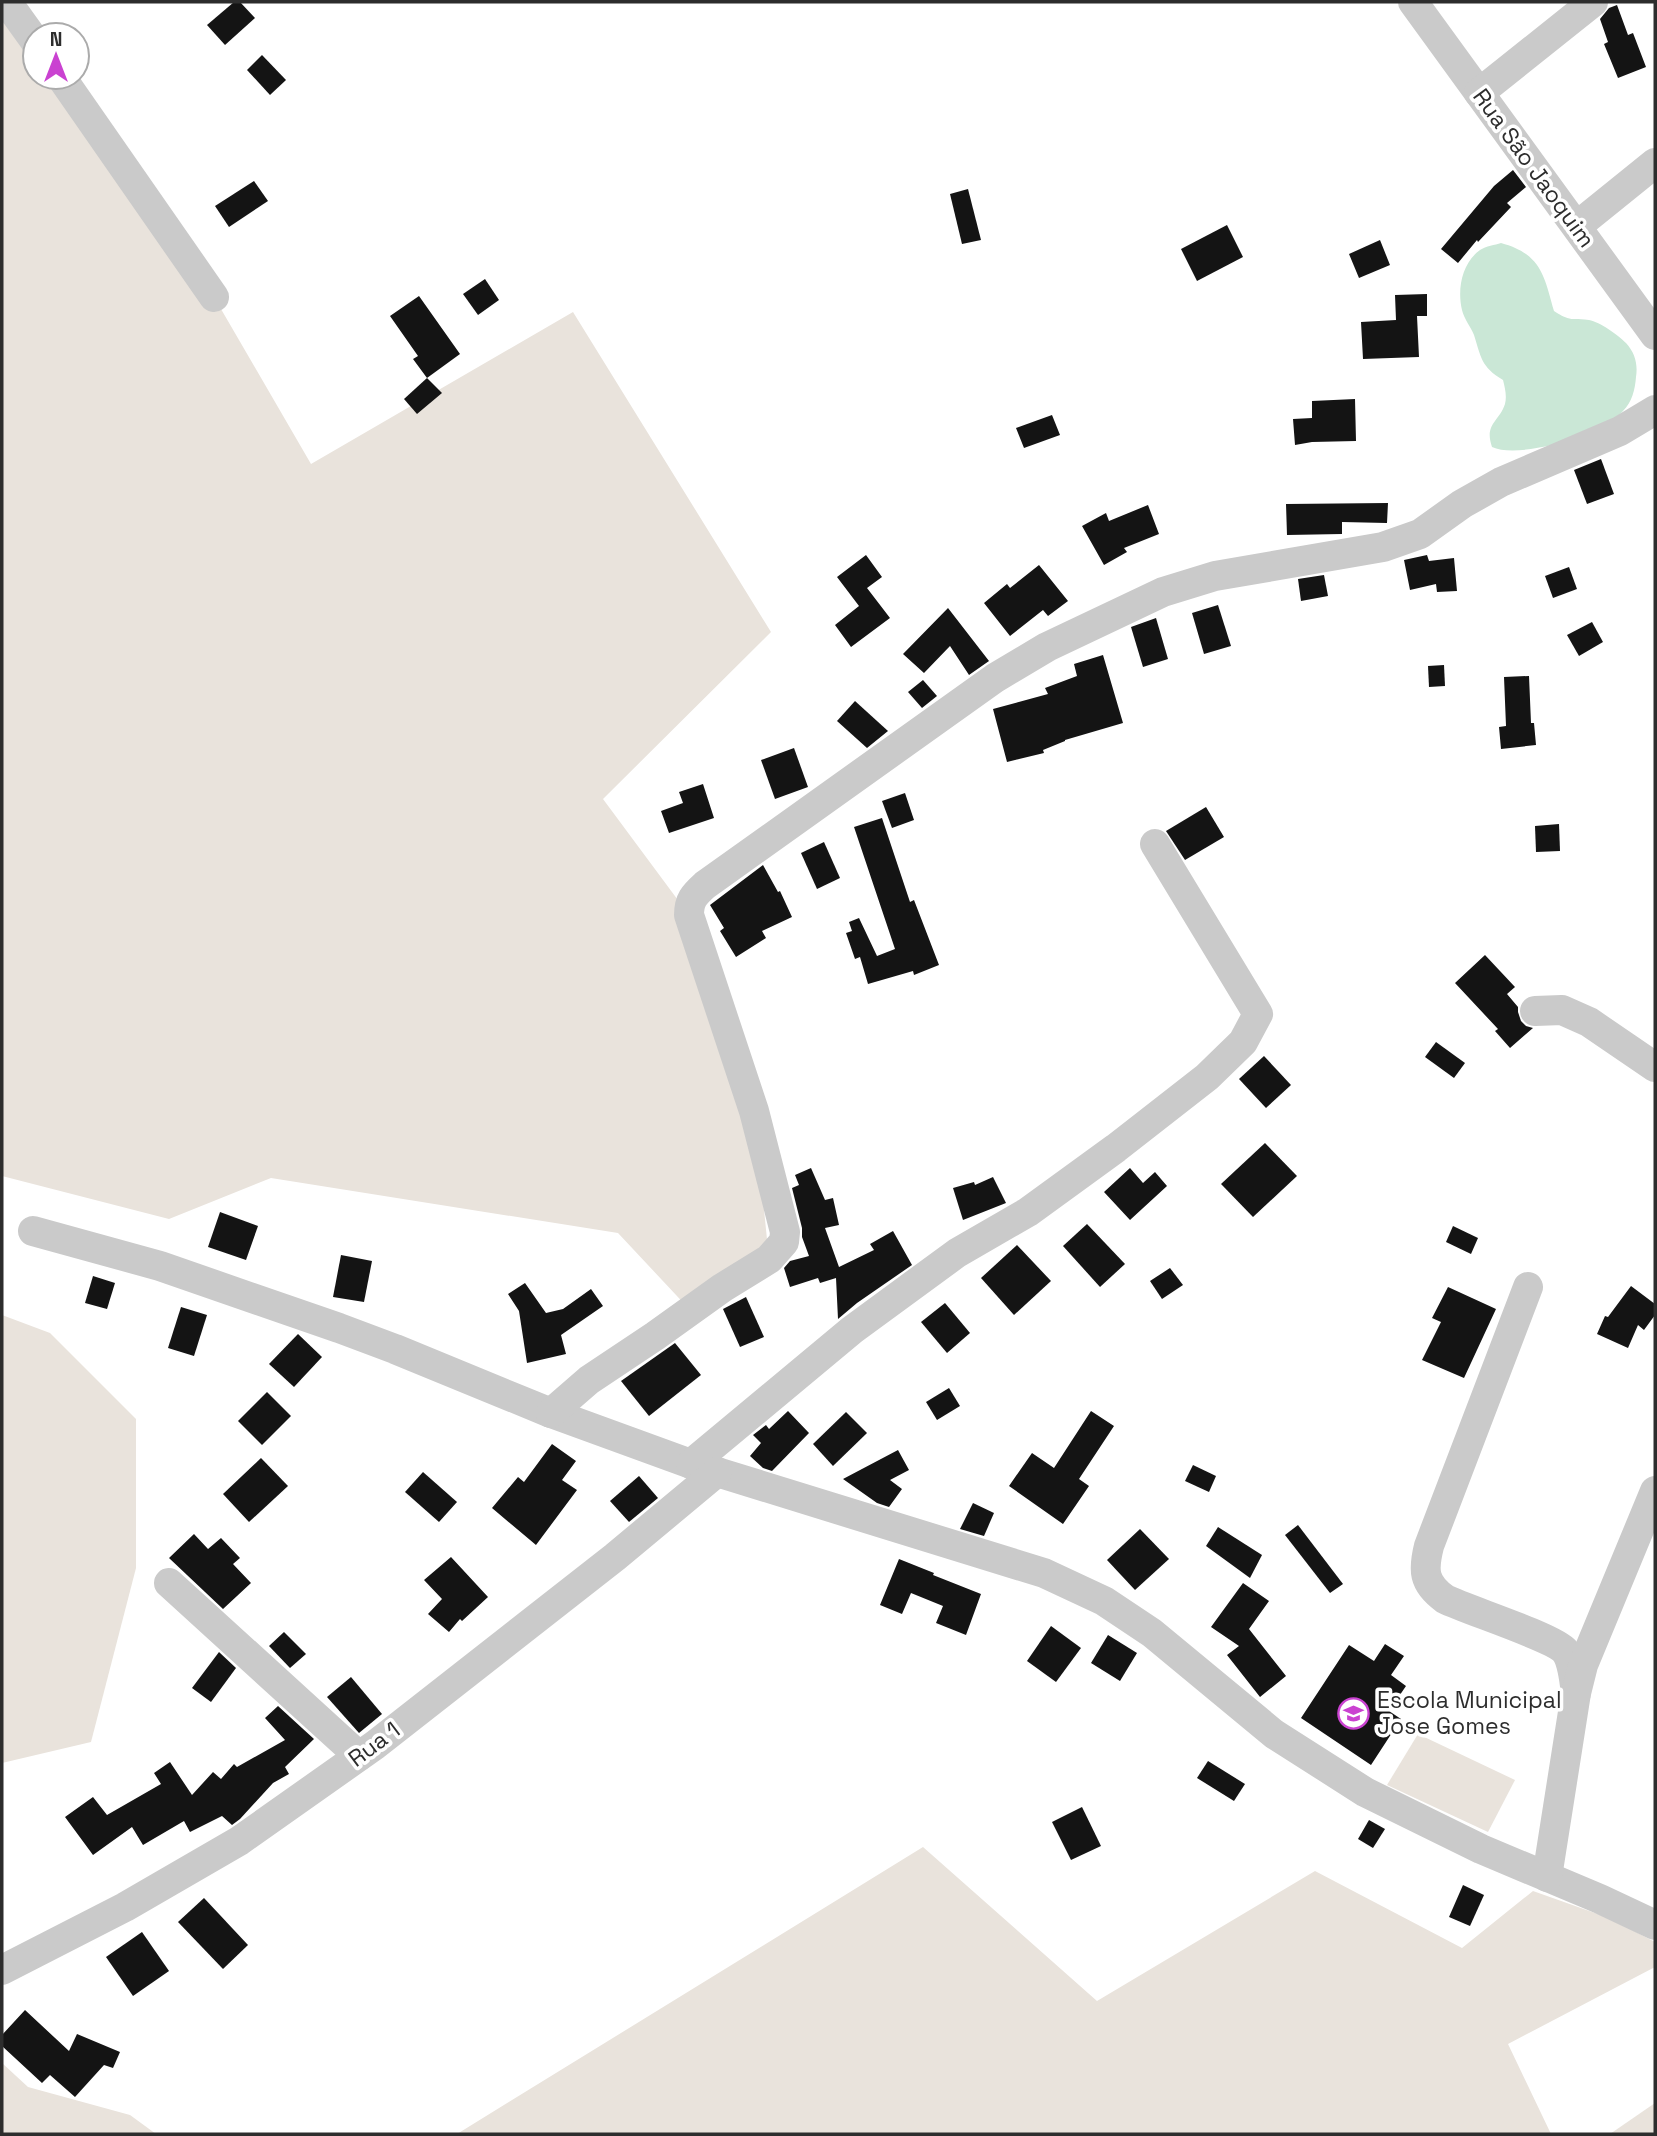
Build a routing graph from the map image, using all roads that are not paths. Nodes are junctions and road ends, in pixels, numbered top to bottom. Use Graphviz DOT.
graph roads {
  1 [pos="7,2"];
  2 [pos="1413,2"];
  3 [pos="1593,2"];
  4 [pos="21,22"];
  5 [pos="71,91"];
  6 [pos="1479,93"];
  7 [pos="1655,163"];
  8 [pos="1577,226"];
  9 [pos="214,297"];
  10 [pos="1655,335"];
  11 [pos="1655,410"];
  12 [pos="1155,844"];
  13 [pos="1535,1011"];
  14 [pos="1655,1067"];
  15 [pos="33,1231"];
  16 [pos="1528,1287"];
  17 [pos="551,1413"];
  18 [pos="704,1468"];
  19 [pos="1655,1491"];
  20 [pos="169,1583"];
  21 [pos="1576,1693"];
  22 [pos="359,1756"];
  23 [pos="1547,1877"];
  24 [pos="1655,1925"];
  25 [pos="2,1970"];
  1 -- 4 [label="street"];
  2 -- 6 [label="street, Rua São Jaoquim"];
  3 -- 6 [label="street"];
  5 -- 9 [label="street"];
  6 -- 8 [label="street, Rua São Jaoquim"];
  7 -- 8 [label="street"];
  8 -- 10 [label="street, Rua São Jaoquim"];
  11 -- 17 [label="street"];
  12 -- 18 [label="street, Rua 1"];
  13 -- 14 [label="street"];
  15 -- 17 [label="street"];
  16 -- 21 [label="street"];
  17 -- 18 [label="street"];
  18 -- 22 [label="street, Rua 1"];
  18 -- 23 [label="street"];
  19 -- 21 [label="street"];
  20 -- 22 [label="street"];
  21 -- 23 [label="street"];
  22 -- 25 [label="street, Rua 1"];
  23 -- 24 [label="street"];
}
